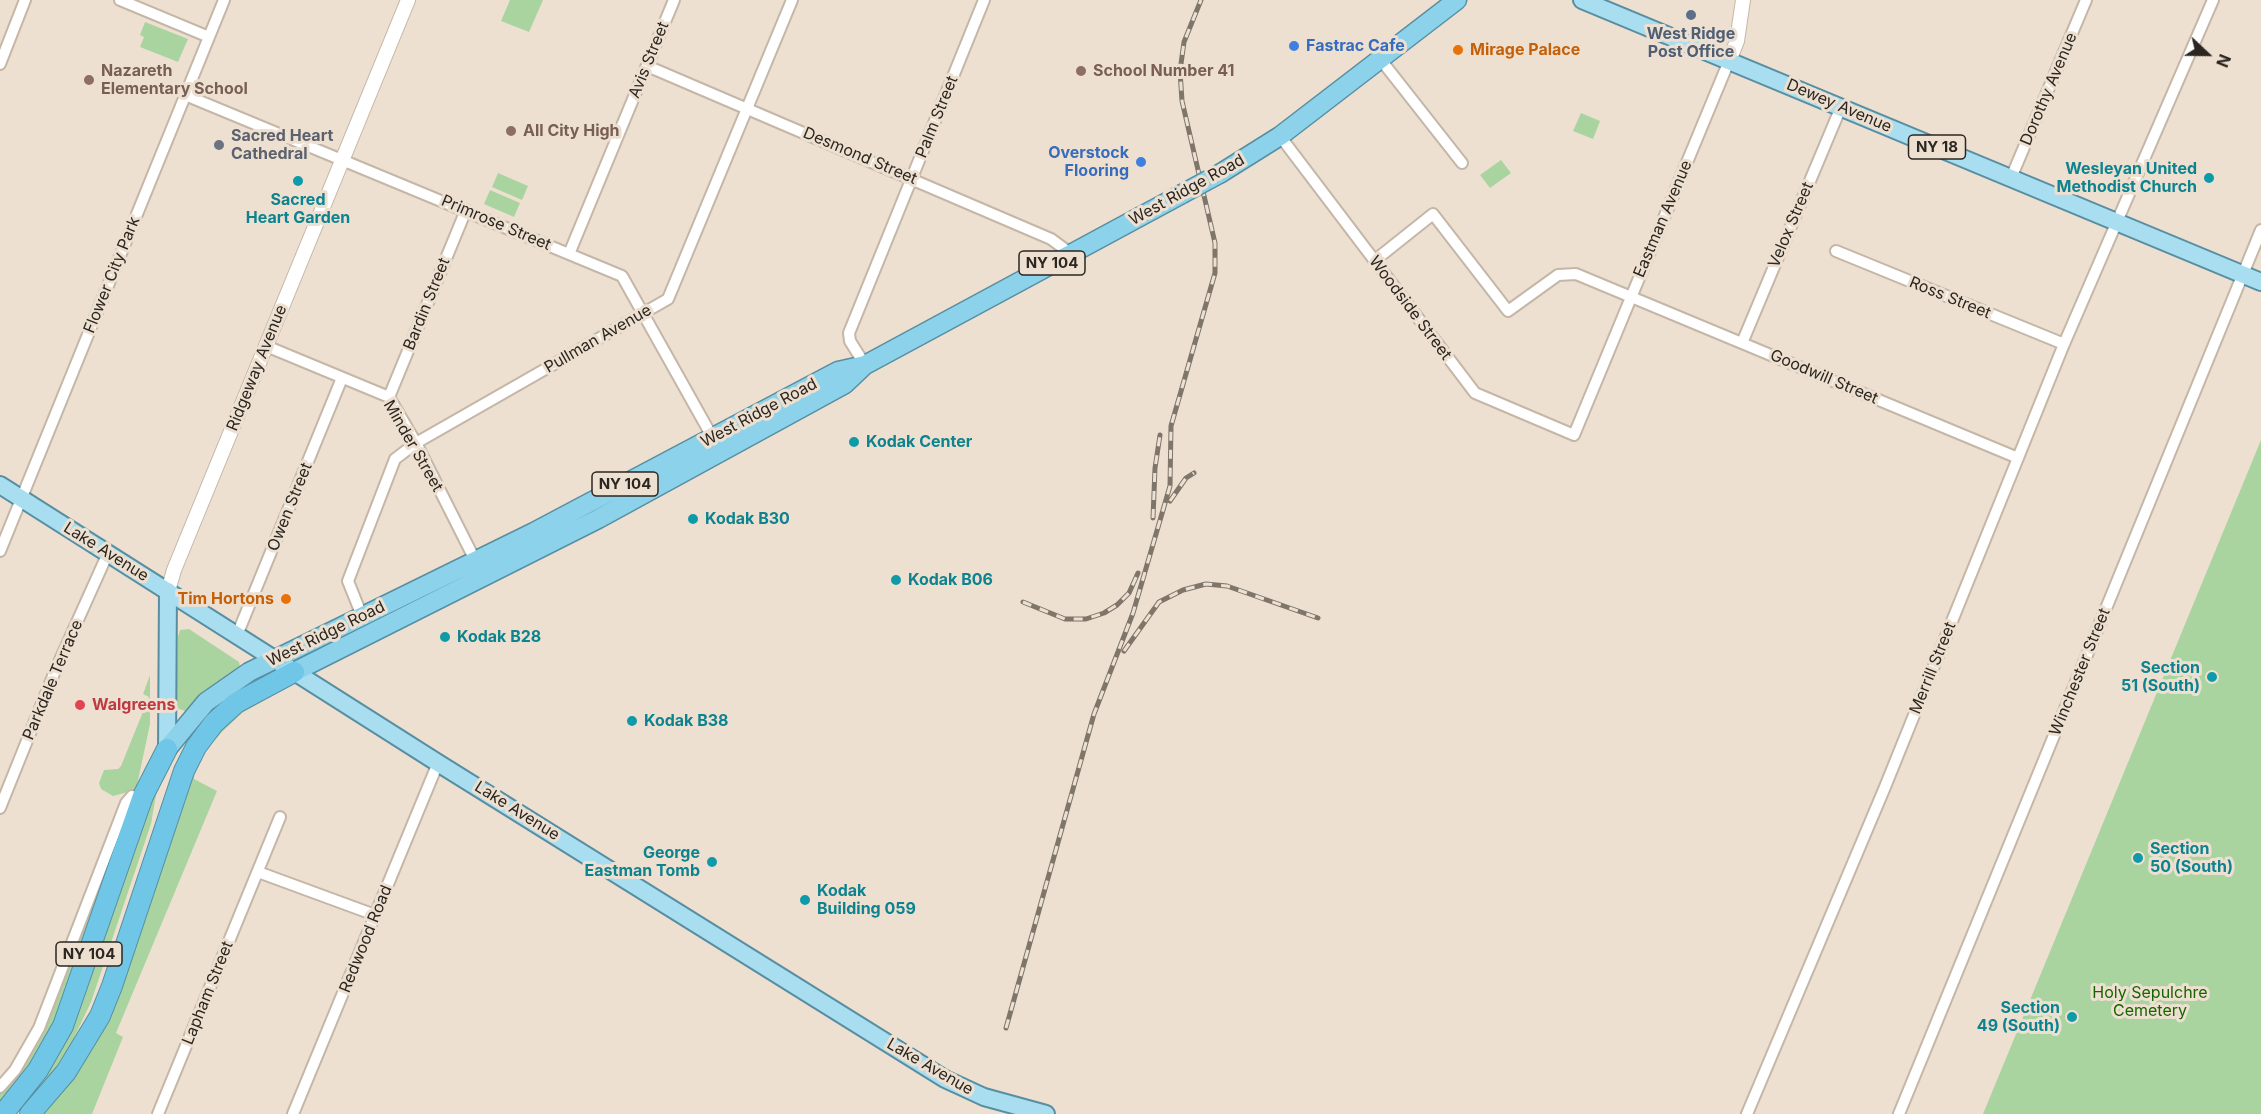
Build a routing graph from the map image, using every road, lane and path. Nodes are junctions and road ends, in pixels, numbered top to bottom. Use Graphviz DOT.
graph roads {
  1 [pos="25,0"];
  2 [pos="120,0"];
  3 [pos="224,0"];
  4 [pos="408,0"];
  5 [pos="674,0"];
  6 [pos="792,0"];
  7 [pos="984,0"];
  8 [pos="1457,0"];
  9 [pos="1582,0"];
  10 [pos="1743,0"];
  11 [pos="2213,0"];
  12 [pos="2083,1"];
  13 [pos="209,37"];
  14 [pos="1381,60"];
  15 [pos="1729,61"];
  16 [pos="0,64"];
  17 [pos="647,66"];
  18 [pos="185,95"];
  19 [pos="1841,107"];
  20 [pos="747,108"];
  21 [pos="1280,136"];
  22 [pos="343,159"];
  23 [pos="1461,163"];
  24 [pos="912,178"];
  25 [pos="2011,178"];
  26 [pos="466,210"];
  27 [pos="2118,222"];
  28 [pos="2261,230"];
  29 [pos="1836,251"];
  30 [pos="1070,253"];
  31 [pos="569,254"];
  32 [pos="1374,261"];
  33 [pos="2242,275"];
  34 [pos="2261,282"];
  35 [pos="1631,297"];
  36 [pos="644,312"];
  37 [pos="1742,343"];
  38 [pos="2064,344"];
  39 [pos="266,346"];
  40 [pos="865,365"];
  41 [pos="342,378"];
  42 [pos="389,397"];
  43 [pos="1574,435"];
  44 [pos="416,443"];
  45 [pos="716,444"];
  46 [pos="2018,458"];
  47 [pos="0,485"];
  48 [pos="21,498"];
  49 [pos="0,551"];
  50 [pos="108,553"];
  51 [pos="475,561"];
  52 [pos="484,578"];
  53 [pos="168,591"];
  54 [pos="362,616"];
  55 [pos="237,635"];
  56 [pos="274,659"];
  57 [pos="294,672"];
  58 [pos="167,748"];
  59 [pos="438,763"];
  60 [pos="149,781"];
  61 [pos="132,796"];
  62 [pos="0,808"];
  63 [pos="280,817"];
  64 [pos="258,872"];
  65 [pos="142,892"];
  66 [pos="375,915"];
  67 [pos="0,1087"];
  68 [pos="3,1114"];
  69 [pos="30,1114"];
  70 [pos="158,1114"];
  71 [pos="293,1114"];
  72 [pos="1046,1114"];
  73 [pos="1747,1114"];
  74 [pos="1899,1114"];
  1 -- 16 [label="street"];
  2 -- 13 [label="street"];
  3 -- 13 [label="street, Flower City Park"];
  4 -- 22 [label="street, Ridgeway Avenue"];
  5 -- 17 [label="street, Avis Street"];
  6 -- 20 [label="street, Pullman Avenue"];
  7 -- 24 [label="street, Palm Street"];
  8 -- 14 [label="highway, West Ridge Road / NY 104"];
  9 -- 15 [label="main road, Dewey Avenue / NY 18"];
  10 -- 15 [label="street, Eastman Avenue"];
  11 -- 27 [label="street, Merrill Street"];
  12 -- 25 [label="street, Dorothy Avenue"];
  13 -- 18 [label="street, Flower City Park"];
  14 -- 21 [label="highway, West Ridge Road / NY 104"];
  14 -- 23 [label="street"];
  15 -- 19 [label="main road, Dewey Avenue / NY 18"];
  15 -- 35 [label="street, Eastman Avenue"];
  17 -- 20 [label="street, Desmond Street"];
  17 -- 31 [label="street, Avis Street"];
  18 -- 22 [label="street, Primrose Street"];
  18 -- 48 [label="street, Flower City Park"];
  19 -- 25 [label="main road, Dewey Avenue / NY 18"];
  19 -- 37 [label="street, Velox Street"];
  20 -- 24 [label="street, Desmond Street"];
  20 -- 36 [label="street, Pullman Avenue"];
  21 -- 30 [label="highway, West Ridge Road / NY 104, bridge"];
  21 -- 32 [label="street, Woodside Street"];
  22 -- 26 [label="street, Primrose Street"];
  22 -- 39 [label="street, Ridgeway Avenue"];
  24 -- 30 [label="street, Desmond Street"];
  24 -- 40 [label="street, Palm Street"];
  25 -- 27 [label="main road, Dewey Avenue / NY 18"];
  26 -- 31 [label="street, Primrose Street"];
  26 -- 42 [label="street, Bardin Street"];
  27 -- 33 [label="main road, Dewey Avenue / NY 18"];
  27 -- 38 [label="street, Merrill Street"];
  28 -- 33 [label="street, Winchester Street"];
  29 -- 38 [label="street, Ross Street"];
  30 -- 40 [label="highway, West Ridge Road / NY 104"];
  31 -- 36 [label="street, Primrose Street"];
  32 -- 35 [label="street, Goodwill Street"];
  32 -- 43 [label="street, Woodside Street"];
  33 -- 34 [label="main road, Dewey Avenue / NY 18"];
  33 -- 74 [label="street, Winchester Street"];
  35 -- 37 [label="street, Goodwill Street"];
  35 -- 43 [label="street, Eastman Avenue"];
  36 -- 44 [label="street, Pullman Avenue"];
  36 -- 45 [label="street, Primrose Street"];
  37 -- 46 [label="street, Goodwill Street"];
  38 -- 46 [label="street, Merrill Street"];
  39 -- 41 [label="street, Minder Street"];
  39 -- 53 [label="street, Ridgeway Avenue"];
  40 -- 45 [label="highway, West Ridge Road / NY 104"];
  41 -- 42 [label="street, Minder Street"];
  41 -- 55 [label="street, Owen Street"];
  42 -- 44 [label="street, Minder Street"];
  44 -- 51 [label="street, Minder Street"];
  44 -- 54 [label="street, Pullman Avenue"];
  45 -- 51 [label="highway, West Ridge Road / NY 104"];
  45 -- 52 [label="highway, West Ridge Road / NY 104"];
  46 -- 73 [label="street, Merrill Street"];
  47 -- 48 [label="main road, Lake Avenue"];
  48 -- 49 [label="street, Flower City Park"];
  48 -- 50 [label="main road, Lake Avenue"];
  50 -- 53 [label="main road, Lake Avenue"];
  50 -- 62 [label="street, Parkdale Terrace"];
  51 -- 52 [label="street, Minder Street"];
  51 -- 54 [label="highway, West Ridge Road / NY 104"];
  52 -- 57 [label="highway, West Ridge Road / NY 104"];
  53 -- 55 [label="main road, Lake Avenue"];
  53 -- 58 [label="main road, Ridgeway Avenue"];
  54 -- 56 [label="highway, West Ridge Road / NY 104"];
  55 -- 56 [label="main road, Lake Avenue"];
  56 -- 57 [label="main road, Lake Avenue"];
  56 -- 58 [label="highway, West Ridge Road / NY 104"];
  57 -- 59 [label="main road, Lake Avenue"];
  57 -- 65 [label="highway, West Ridge Road / NY 104"];
  58 -- 60 [label="highway, West Ridge Road / NY 104"];
  58 -- 65 [label="highway"];
  59 -- 66 [label="street, Redwood Road"];
  59 -- 72 [label="main road, Lake Avenue"];
  60 -- 61 [label="highway"];
  60 -- 68 [label="highway, West Ridge Road / NY 104"];
  61 -- 67 [label="street"];
  63 -- 64 [label="street, Lapham Street"];
  64 -- 66 [label="street"];
  64 -- 70 [label="street, Lapham Street"];
  65 -- 69 [label="highway, West Ridge Road / NY 104"];
  66 -- 71 [label="street, Redwood Road"];
}
